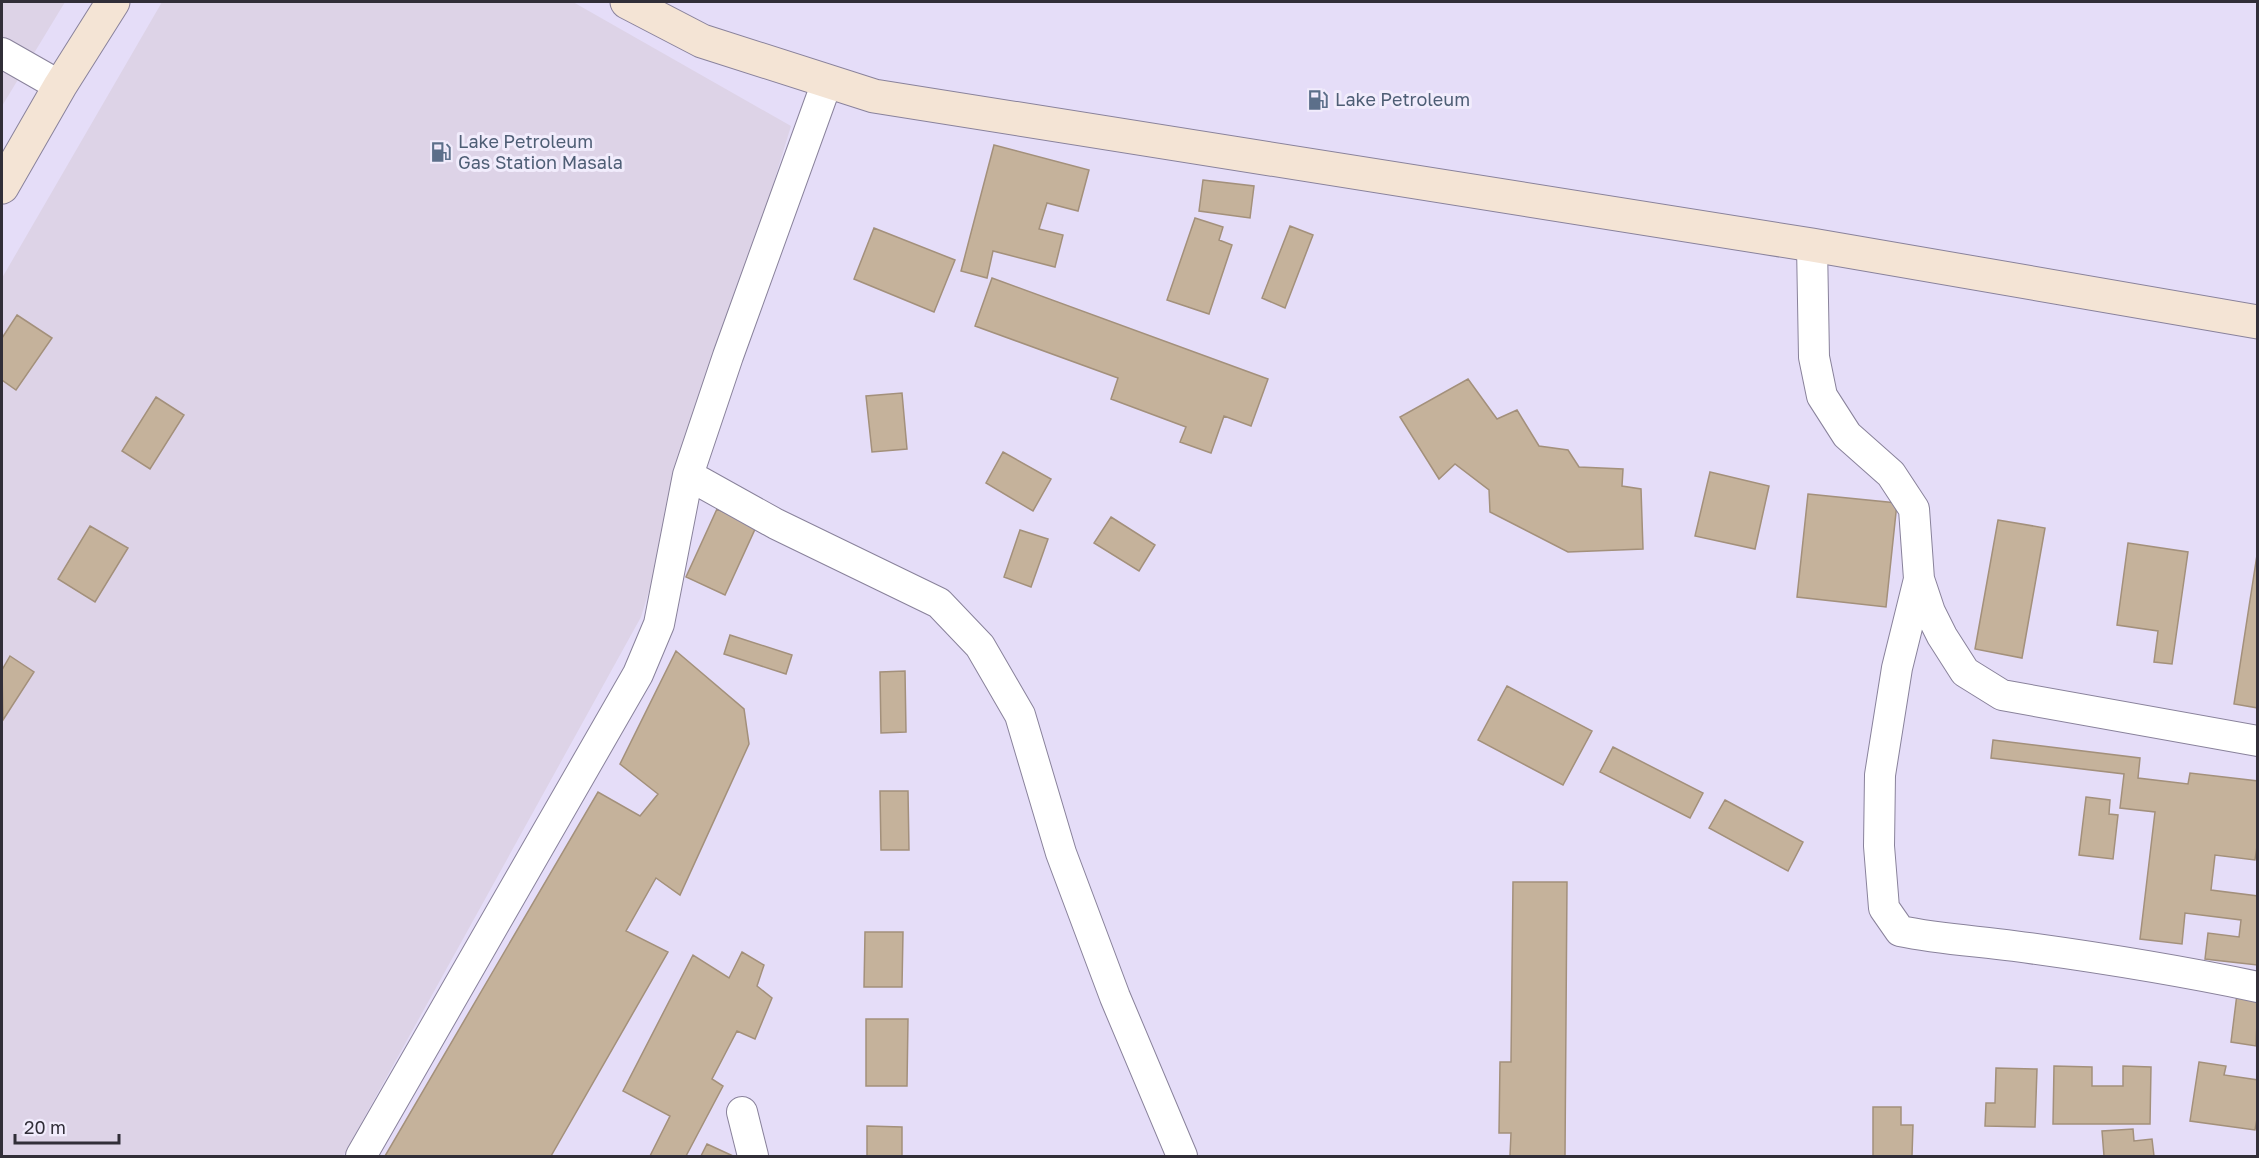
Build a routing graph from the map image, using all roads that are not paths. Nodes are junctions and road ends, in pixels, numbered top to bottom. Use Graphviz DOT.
graph roads {
  1 [pos="113,2"];
  2 [pos="627,2"];
  3 [pos="2,53"];
  4 [pos="827,82"];
  5 [pos="60,86"];
  6 [pos="2,187"];
  7 [pos="1812,245"];
  8 [pos="2258,322"];
  9 [pos="688,475"];
  10 [pos="1918,579"];
  11 [pos="2258,741"];
  12 [pos="2258,987"];
  13 [pos="742,1112"];
  14 [pos="361,1156"];
  15 [pos="753,1156"];
  16 [pos="1182,1156"];
  1 -- 5 [label="street"];
  2 -- 4 [label="street"];
  3 -- 5 [label="street"];
  4 -- 7 [label="street"];
  4 -- 9 [label="street"];
  5 -- 6 [label="street"];
  7 -- 8 [label="street"];
  7 -- 10 [label="street"];
  9 -- 14 [label="street"];
  9 -- 16 [label="street"];
  10 -- 11 [label="street"];
  10 -- 12 [label="street"];
  13 -- 15 [label="street"];
}
